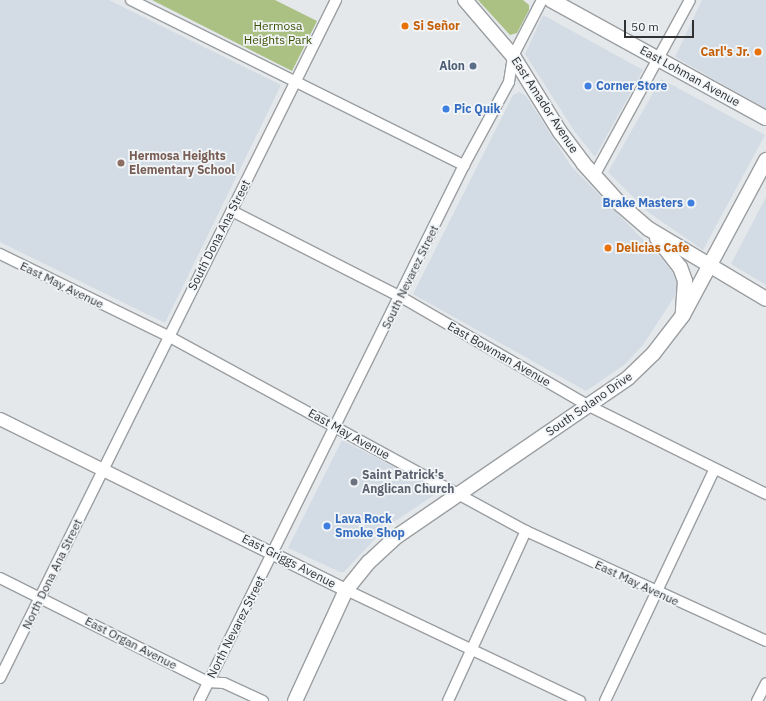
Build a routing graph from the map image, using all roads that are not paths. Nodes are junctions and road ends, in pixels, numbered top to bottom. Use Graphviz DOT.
graph roads {
  1 [pos="131,0"];
  2 [pos="336,0"];
  3 [pos="465,0"];
  4 [pos="542,0"];
  5 [pos="551,0"];
  6 [pos="690,0"];
  7 [pos="513,56"];
  8 [pos="660,60"];
  9 [pos="295,81"];
  10 [pos="766,118"];
  11 [pos="766,160"];
  12 [pos="464,165"];
  13 [pos="594,176"];
  14 [pos="232,211"];
  15 [pos="649,229"];
  16 [pos="0,255"];
  17 [pos="710,268"];
  18 [pos="401,297"];
  19 [pos="766,299"];
  20 [pos="683,314"];
  21 [pos="168,336"];
  22 [pos="589,406"];
  23 [pos="0,419"];
  24 [pos="335,426"];
  25 [pos="714,470"];
  26 [pos="104,471"];
  27 [pos="457,494"];
  28 [pos="766,494"];
  29 [pos="526,531"];
  30 [pos="273,553"];
  31 [pos="0,578"];
  32 [pos="346,590"];
  33 [pos="656,591"];
  34 [pos="41,598"];
  35 [pos="766,641"];
  36 [pos="471,651"];
  37 [pos="0,678"];
  38 [pos="208,682"];
  39 [pos="766,683"];
  40 [pos="200,701"];
  41 [pos="263,701"];
  42 [pos="295,701"];
  43 [pos="448,701"];
  44 [pos="580,701"];
  45 [pos="605,701"];
  46 [pos="757,701"];
  1 -- 9 [label="street"];
  2 -- 9 [label="street, South Dona Ana Street"];
  3 -- 7 [label="main road, East Amador Avenue"];
  4 -- 7 [label="street, South Nevarez Street"];
  5 -- 8 [label="main road, East Lohman Avenue"];
  6 -- 8 [label="street"];
  7 -- 12 [label="street, South Nevarez Street"];
  7 -- 13 [label="main road, East Amador Avenue"];
  8 -- 10 [label="main road, East Lohman Avenue"];
  8 -- 13 [label="street"];
  9 -- 12 [label="street"];
  9 -- 14 [label="street, South Dona Ana Street"];
  11 -- 17 [label="main road, South Solano Drive"];
  12 -- 18 [label="street, South Nevarez Street"];
  13 -- 15 [label="main road, East Amador Avenue"];
  14 -- 18 [label="street, East Bowman Avenue"];
  14 -- 21 [label="street, South Dona Ana Street"];
  15 -- 17 [label="main road, East Amador Avenue"];
  15 -- 20 [label="main road"];
  16 -- 21 [label="street, East May Avenue"];
  17 -- 19 [label="main road, East Amador Avenue"];
  17 -- 20 [label="main road, South Solano Drive"];
  18 -- 22 [label="street, East Bowman Avenue"];
  18 -- 24 [label="street, South Nevarez Street"];
  20 -- 22 [label="main road, South Solano Drive"];
  21 -- 24 [label="street, East May Avenue"];
  21 -- 26 [label="street, South Dona Ana Street"];
  22 -- 25 [label="street, East Bowman Avenue"];
  22 -- 27 [label="main road, South Solano Drive"];
  23 -- 26 [label="street, East Griggs Avenue"];
  24 -- 27 [label="street, East May Avenue"];
  24 -- 30 [label="street, South Nevarez Street"];
  25 -- 28 [label="street, East Bowman Avenue"];
  25 -- 33 [label="street"];
  26 -- 30 [label="street, East Griggs Avenue"];
  26 -- 34 [label="street, North Dona Ana Street"];
  27 -- 29 [label="street, East May Avenue"];
  27 -- 32 [label="main road, South Solano Drive"];
  29 -- 33 [label="street, East May Avenue"];
  29 -- 36 [label="street"];
  30 -- 32 [label="street, East Griggs Avenue"];
  30 -- 38 [label="street, North Nevarez Street"];
  31 -- 34 [label="street, East Organ Avenue"];
  32 -- 36 [label="street, East Griggs Avenue"];
  32 -- 42 [label="main road, South Solano Drive"];
  33 -- 35 [label="street, East May Avenue"];
  33 -- 45 [label="street"];
  34 -- 37 [label="street, North Dona Ana Street"];
  34 -- 38 [label="street, East Organ Avenue"];
  36 -- 43 [label="street"];
  36 -- 44 [label="street, East Griggs Avenue"];
  38 -- 40 [label="street, North Nevarez Street"];
  38 -- 41 [label="street, East Organ Avenue"];
  39 -- 46 [label="street"];
}
